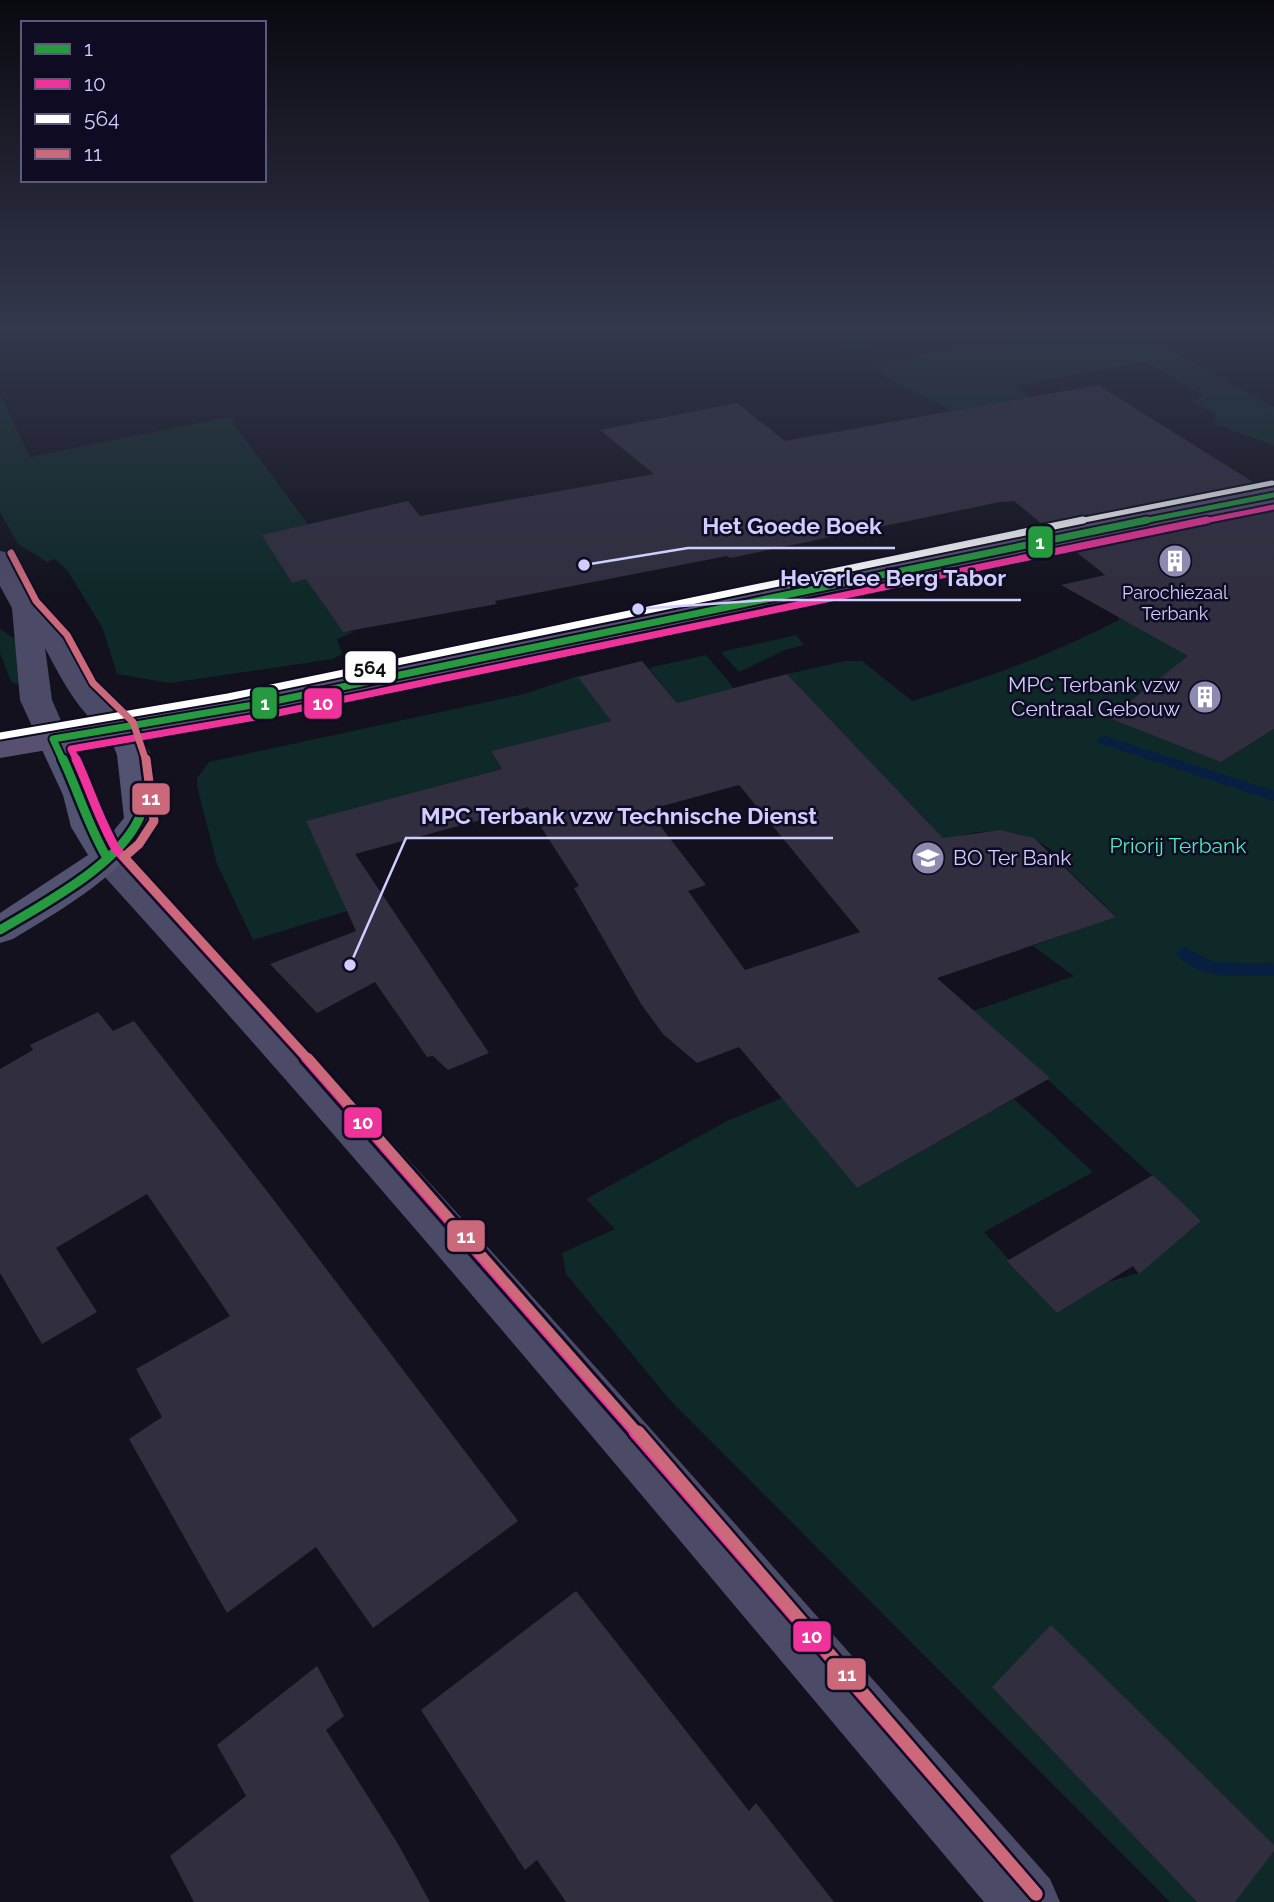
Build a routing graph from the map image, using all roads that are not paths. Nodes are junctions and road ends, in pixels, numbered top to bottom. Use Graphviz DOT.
graph roads {
  1 [pos="1274,495"];
  2 [pos="0,559"];
  3 [pos="26,608"];
  4 [pos="123,729"];
  5 [pos="52,739"];
  6 [pos="0,748"];
  7 [pos="106,856"];
  8 [pos="0,930"];
  9 [pos="1027,1902"];
  1 -- 4 [label="main road"];
  2 -- 3 [label="street"];
  3 -- 4 [label="street"];
  3 -- 5 [label="street"];
  4 -- 5 [label="main road"];
  4 -- 7 [label="main road"];
  5 -- 6 [label="main road"];
  5 -- 7 [label="main road"];
  7 -- 8 [label="main road"];
  7 -- 9 [label="street"];
}
